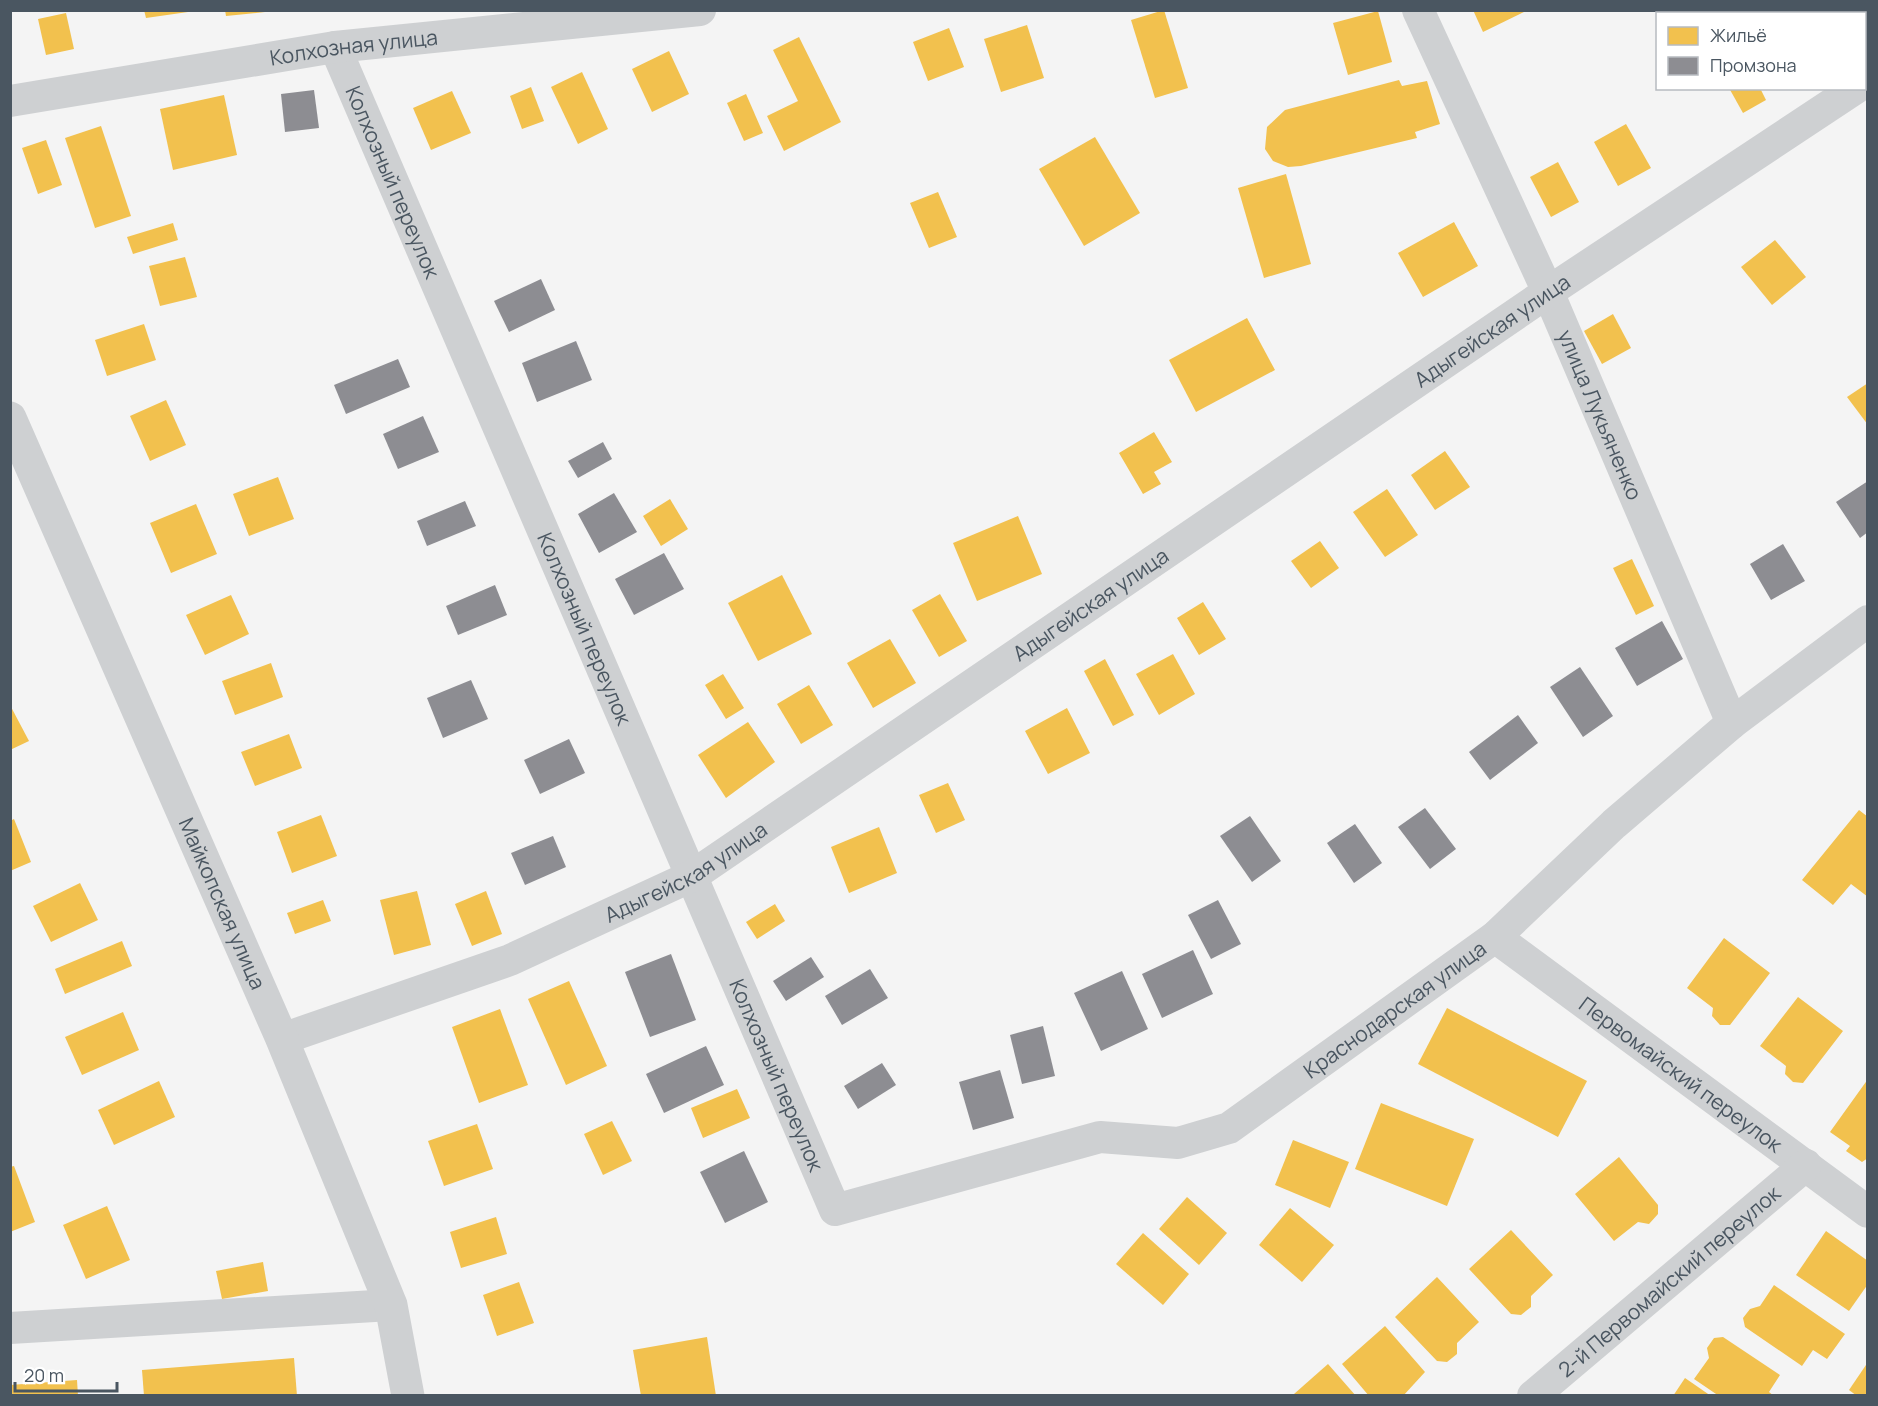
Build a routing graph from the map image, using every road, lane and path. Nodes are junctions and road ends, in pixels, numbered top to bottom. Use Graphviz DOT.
graph roads {
  1 [pos="700,10"];
  2 [pos="1418,10"];
  3 [pos="335,47"];
  4 [pos="1853,90"];
  5 [pos="10,101"];
  6 [pos="1548,292"];
  7 [pos="10,418"];
  8 [pos="1868,621"];
  9 [pos="1732,723"];
  10 [pos="692,876"];
  11 [pos="1495,937"];
  12 [pos="282,1039"];
  13 [pos="1806,1165"];
  14 [pos="834,1210"];
  15 [pos="1868,1212"];
  16 [pos="391,1305"];
  17 [pos="10,1328"];
  18 [pos="408,1395"];
  19 [pos="1533,1395"];
  1 -- 3 [label="street, Колхозная улица"];
  2 -- 6 [label="street, улица Лукьяненко"];
  3 -- 5 [label="street, Колхозная улица"];
  3 -- 10 [label="street, Колхозный переулок"];
  4 -- 6 [label="street, Адыгейская улица"];
  6 -- 9 [label="street, улица Лукьяненко"];
  6 -- 10 [label="street, Адыгейская улица"];
  7 -- 12 [label="street, Майкопская улица"];
  8 -- 9 [label="street, Краснодарская улица"];
  9 -- 11 [label="street, Краснодарская улица"];
  10 -- 12 [label="street, Адыгейская улица"];
  10 -- 14 [label="street, Колхозный переулок"];
  11 -- 13 [label="street, Первомайский переулок"];
  11 -- 14 [label="street, Краснодарская улица"];
  12 -- 16 [label="street, Майкопская улица"];
  13 -- 15 [label="street, Первомайский переулок"];
  13 -- 19 [label="street, 2-й Первомайский переулок"];
  16 -- 17 [label="street"];
  16 -- 18 [label="street, Майкопская улица"];
}
